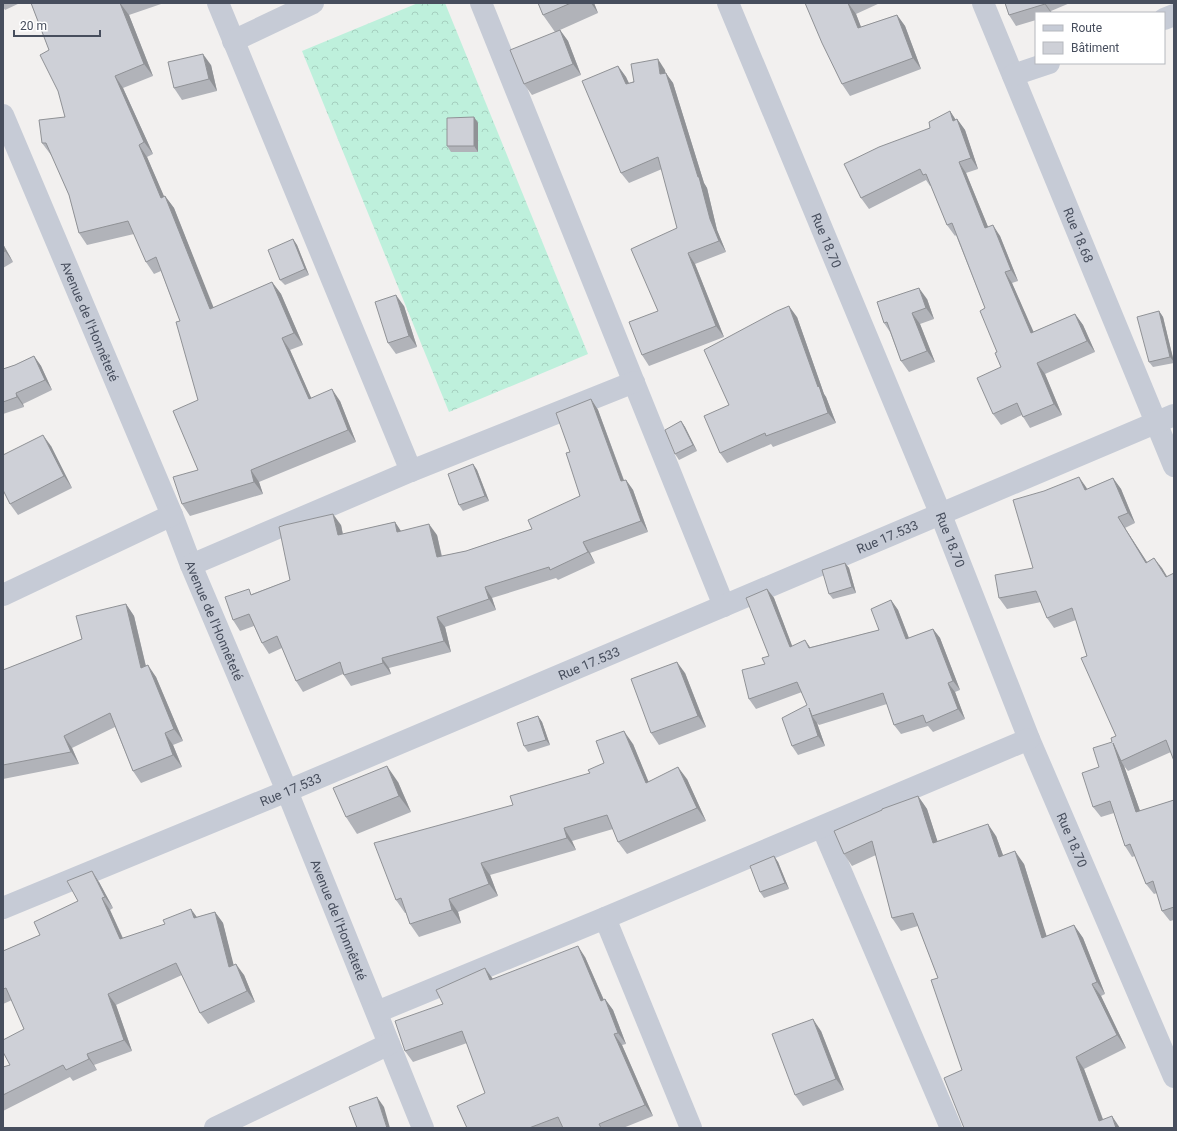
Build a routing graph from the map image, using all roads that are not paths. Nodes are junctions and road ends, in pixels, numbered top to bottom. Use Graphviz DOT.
graph roads {
  1 [pos="218,3"];
  2 [pos="313,3"];
  3 [pos="481,3"];
  4 [pos="728,3"];
  5 [pos="983,3"];
  6 [pos="233,41"];
  7 [pos="1046,64"];
  8 [pos="1013,75"];
  9 [pos="3,115"];
  10 [pos="634,382"];
  11 [pos="1165,419"];
  12 [pos="1174,466"];
  13 [pos="411,471"];
  14 [pos="941,514"];
  15 [pos="172,515"];
  16 [pos="191,565"];
  17 [pos="3,595"];
  18 [pos="724,606"];
  19 [pos="1029,739"];
  20 [pos="287,791"];
  21 [pos="822,827"];
  22 [pos="3,908"];
  23 [pos="605,918"];
  24 [pos="377,1012"];
  25 [pos="389,1044"];
  26 [pos="1174,1077"];
  27 [pos="215,1128"];
  28 [pos="423,1128"];
  29 [pos="691,1128"];
  30 [pos="950,1128"];
  1 -- 6 [label="street"];
  2 -- 6 [label="street"];
  3 -- 10 [label="street"];
  4 -- 14 [label="street, Rue 18.70"];
  5 -- 8 [label="street, Rue 18.68"];
  6 -- 13 [label="street"];
  7 -- 8 [label="street"];
  8 -- 11 [label="street, Rue 18.68"];
  9 -- 15 [label="street, Avenue de l'Honnêteté"];
  10 -- 13 [label="street"];
  10 -- 18 [label="street"];
  11 -- 12 [label="street, Rue 18.68"];
  11 -- 14 [label="street, Rue 17.533"];
  13 -- 16 [label="street"];
  14 -- 18 [label="street, Rue 17.533"];
  14 -- 19 [label="street, Rue 18.70"];
  15 -- 16 [label="street, Avenue de l'Honnêteté"];
  15 -- 17 [label="street"];
  16 -- 20 [label="street, Avenue de l'Honnêteté"];
  18 -- 20 [label="street, Rue 17.533"];
  19 -- 21 [label="street"];
  19 -- 26 [label="street, Rue 18.70"];
  20 -- 22 [label="street, Rue 17.533"];
  20 -- 24 [label="street, Avenue de l'Honnêteté"];
  21 -- 23 [label="street"];
  21 -- 30 [label="street"];
  23 -- 24 [label="street"];
  23 -- 29 [label="street"];
  24 -- 25 [label="street, Avenue de l'Honnêteté"];
  25 -- 27 [label="street"];
  25 -- 28 [label="street, Avenue de l'Honnêteté"];
}
